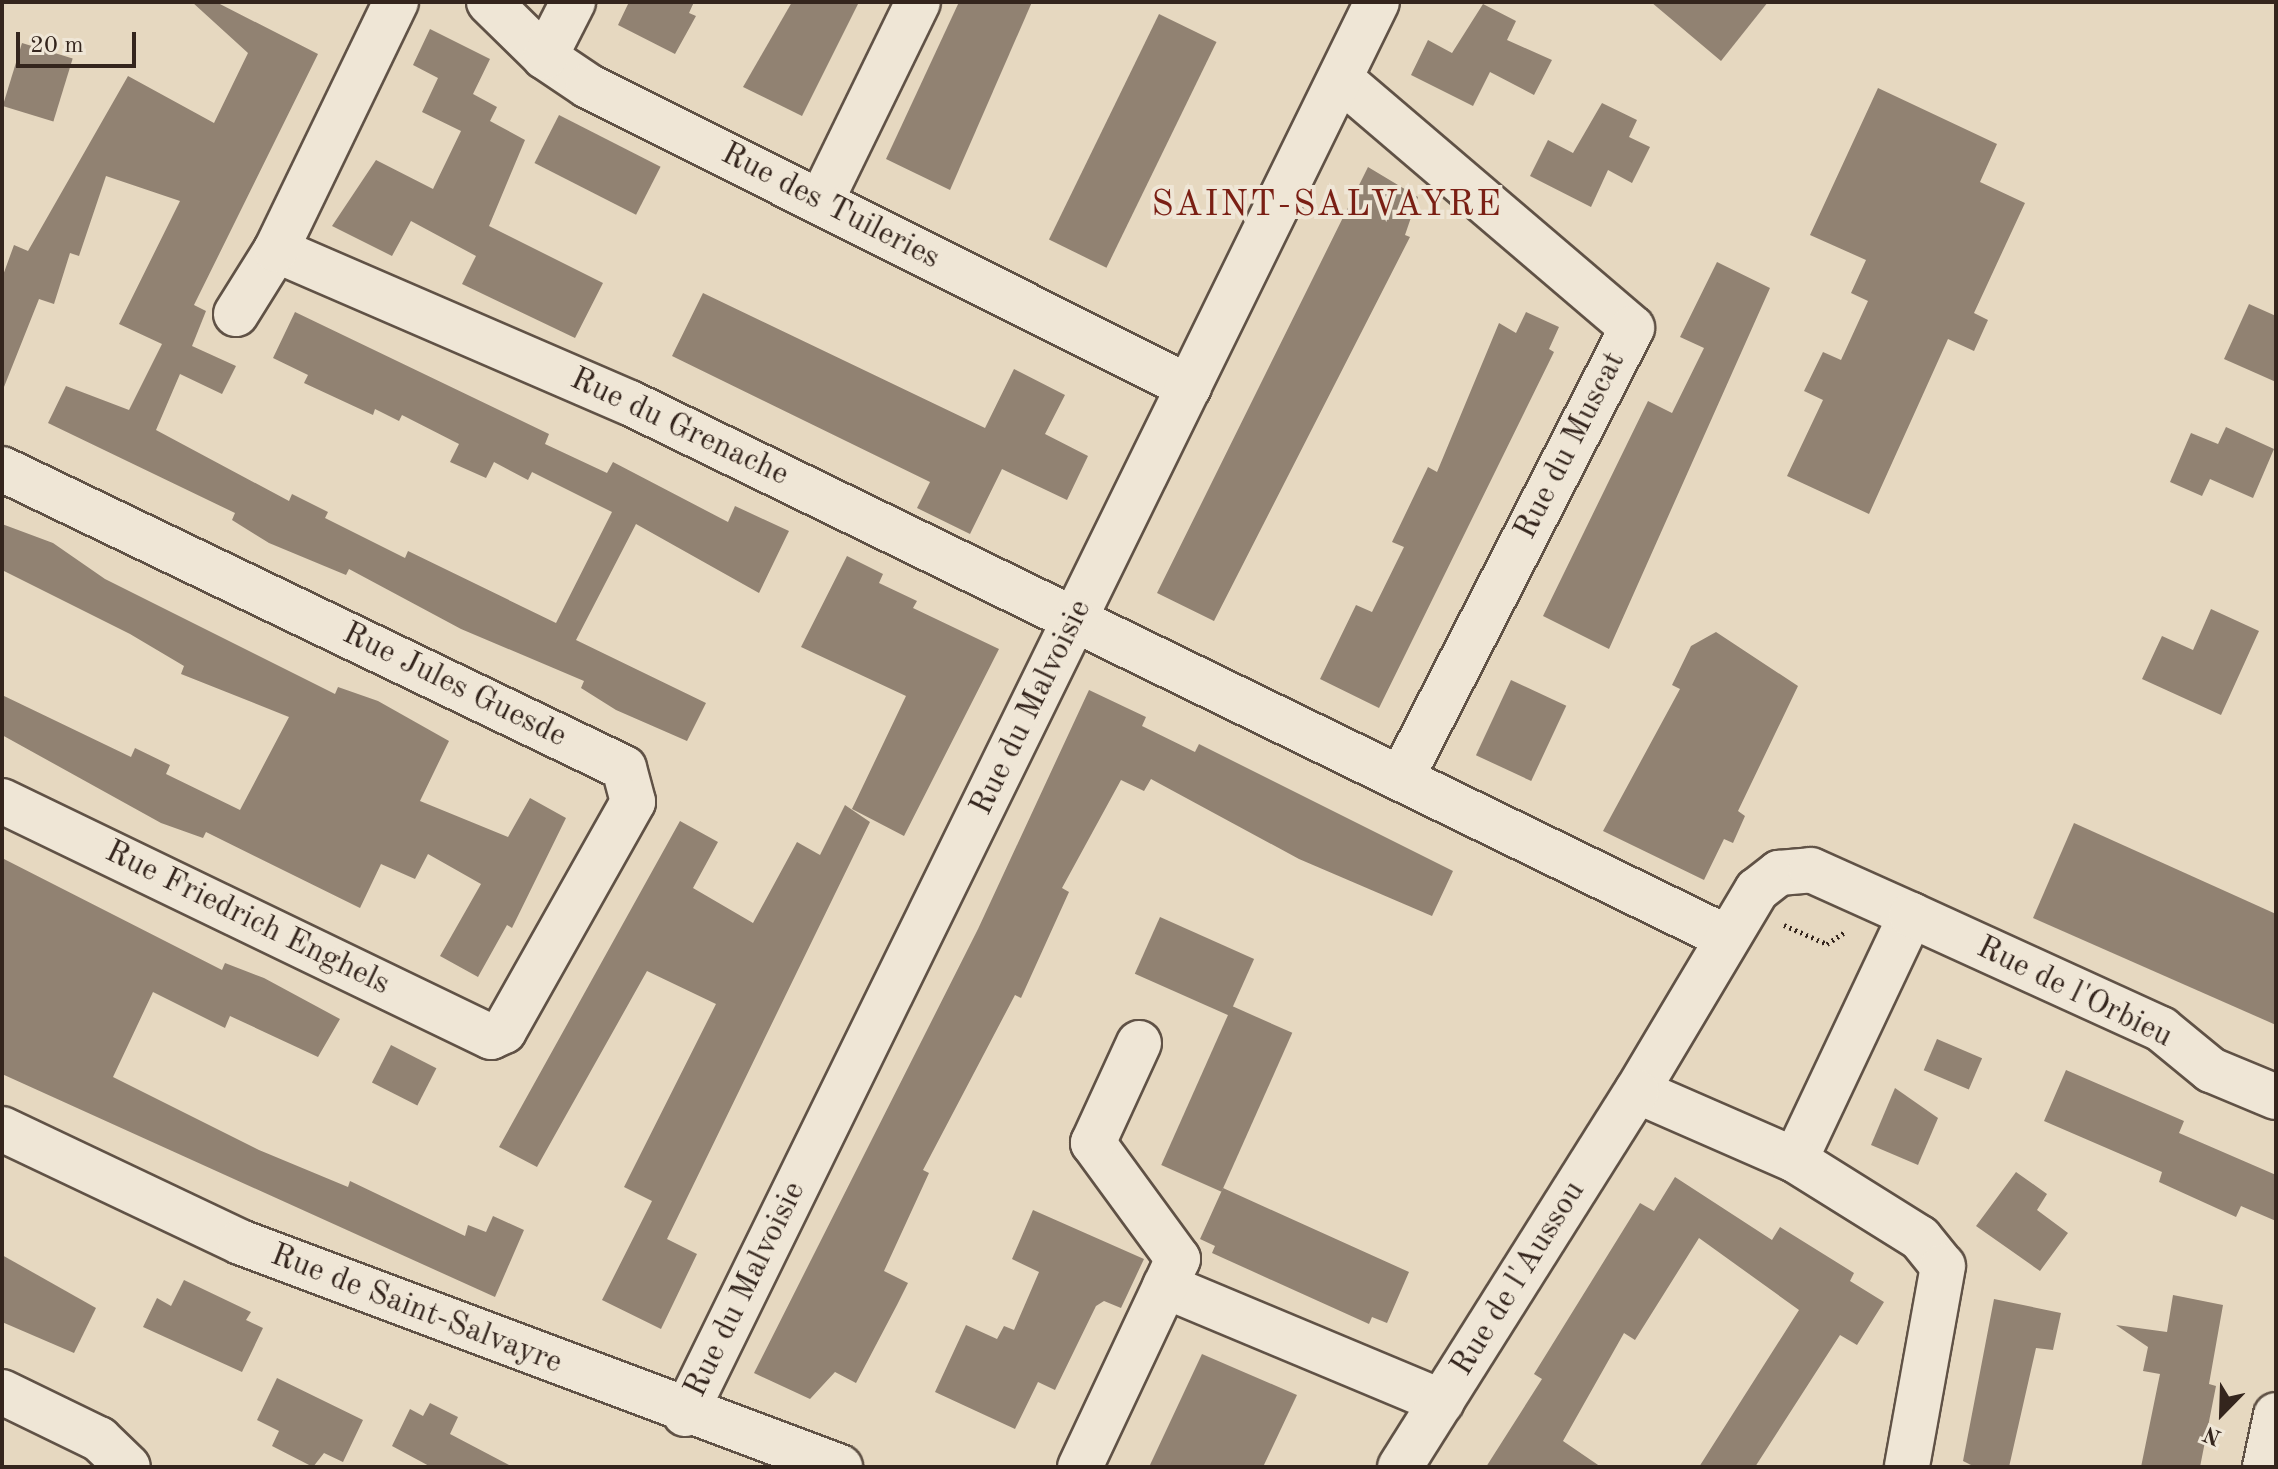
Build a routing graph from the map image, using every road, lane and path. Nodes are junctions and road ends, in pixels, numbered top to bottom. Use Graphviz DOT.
graph roads {
  1 [pos="396,2"];
  2 [pos="489,2"];
  3 [pos="573,2"];
  4 [pos="918,2"];
  5 [pos="1377,2"];
  6 [pos="545,57"];
  7 [pos="1343,81"];
  8 [pos="821,201"];
  9 [pos="276,250"];
  10 [pos="236,314"];
  11 [pos="1189,387"];
  12 [pos="2,469"];
  13 [pos="1077,618"];
  14 [pos="1403,775"];
  15 [pos="2,801"];
  16 [pos="1896,908"];
  17 [pos="1737,922"];
  18 [pos="491,1037"];
  19 [pos="1139,1043"];
  20 [pos="1637,1091"];
  21 [pos="2276,1097"];
  22 [pos="2,1129"];
  23 [pos="1795,1160"];
  24 [pos="1165,1286"];
  25 [pos="2,1392"];
  26 [pos="1442,1402"];
  27 [pos="685,1414"];
  28 [pos="2276,1415"];
  29 [pos="128,1467"];
  30 [pos="840,1467"];
  31 [pos="1080,1467"];
  32 [pos="1400,1467"];
  33 [pos="1907,1467"];
  34 [pos="2265,1467"];
  1 -- 9 [label="street"];
  2 -- 6 [label="street, Rue des Tuileries"];
  3 -- 6 [label="street"];
  4 -- 8 [label="street"];
  5 -- 7 [label="street, Rue du Malvoisie"];
  6 -- 8 [label="street, Rue des Tuileries"];
  7 -- 11 [label="street, Rue du Malvoisie"];
  7 -- 14 [label="street, Rue du Muscat"];
  8 -- 11 [label="street, Rue des Tuileries"];
  9 -- 10 [label="street"];
  9 -- 13 [label="street, Rue du Grenache"];
  11 -- 13 [label="street, Rue du Malvoisie"];
  12 -- 18 [label="street, Rue Jules Guesde"];
  13 -- 14 [label="street"];
  13 -- 27 [label="street, Rue du Malvoisie"];
  14 -- 17 [label="street"];
  15 -- 18 [label="street, Rue Friedrich Enghels"];
  16 -- 17 [label="path"];
  16 -- 17 [label="street, Rue de l'Orbieu"];
  16 -- 21 [label="street, Rue de l'Orbieu"];
  16 -- 23 [label="street"];
  17 -- 20 [label="street, Rue de l'Aussou"];
  19 -- 24 [label="street"];
  20 -- 23 [label="street"];
  20 -- 26 [label="street, Rue de l'Aussou"];
  22 -- 27 [label="street, Rue de Saint-Salvayre"];
  23 -- 33 [label="street"];
  24 -- 26 [label="street"];
  24 -- 31 [label="street"];
  25 -- 29 [label="street"];
  26 -- 32 [label="street, Rue de l'Aussou"];
  27 -- 30 [label="street, Rue de Saint-Salvayre"];
  28 -- 34 [label="street"];
}
